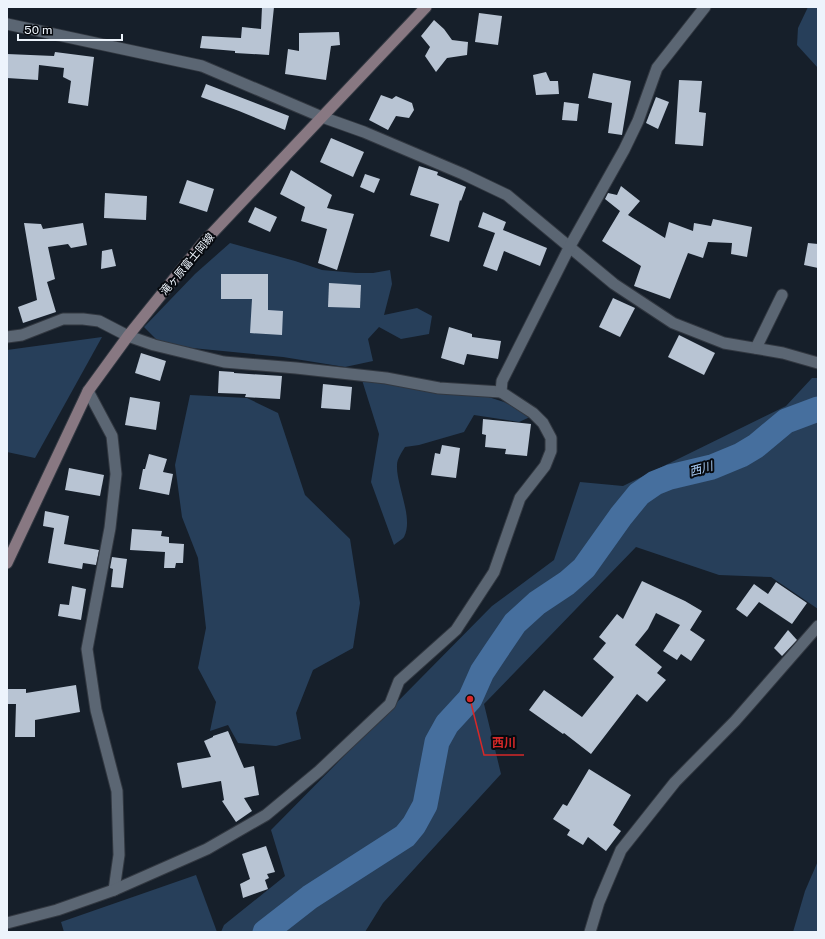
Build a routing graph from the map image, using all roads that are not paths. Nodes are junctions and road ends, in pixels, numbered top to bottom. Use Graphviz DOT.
graph roads {
  1 [pos="426,7"];
  2 [pos="706,7"];
  3 [pos="7,24"];
  4 [pos="322,117"];
  5 [pos="570,246"];
  6 [pos="782,295"];
  7 [pos="128,336"];
  8 [pos="7,337"];
  9 [pos="756,348"];
  10 [pos="818,363"];
  11 [pos="88,391"];
  12 [pos="501,392"];
  13 [pos="7,564"];
  14 [pos="818,626"];
  15 [pos="114,890"];
  16 [pos="7,923"];
  17 [pos="590,932"];
  1 -- 4 [label="main road, 滝ヶ原富士岡線"];
  2 -- 5 [label="street"];
  3 -- 4 [label="street"];
  4 -- 5 [label="street"];
  4 -- 7 [label="main road, 滝ヶ原富士岡線"];
  5 -- 9 [label="street"];
  5 -- 12 [label="street"];
  6 -- 9 [label="street"];
  7 -- 8 [label="street"];
  7 -- 11 [label="main road, 滝ヶ原富士岡線"];
  7 -- 12 [label="street"];
  9 -- 10 [label="street"];
  11 -- 13 [label="main road, 滝ヶ原富士岡線"];
  11 -- 15 [label="street"];
  12 -- 15 [label="street"];
  14 -- 17 [label="street"];
  15 -- 16 [label="street"];
}
